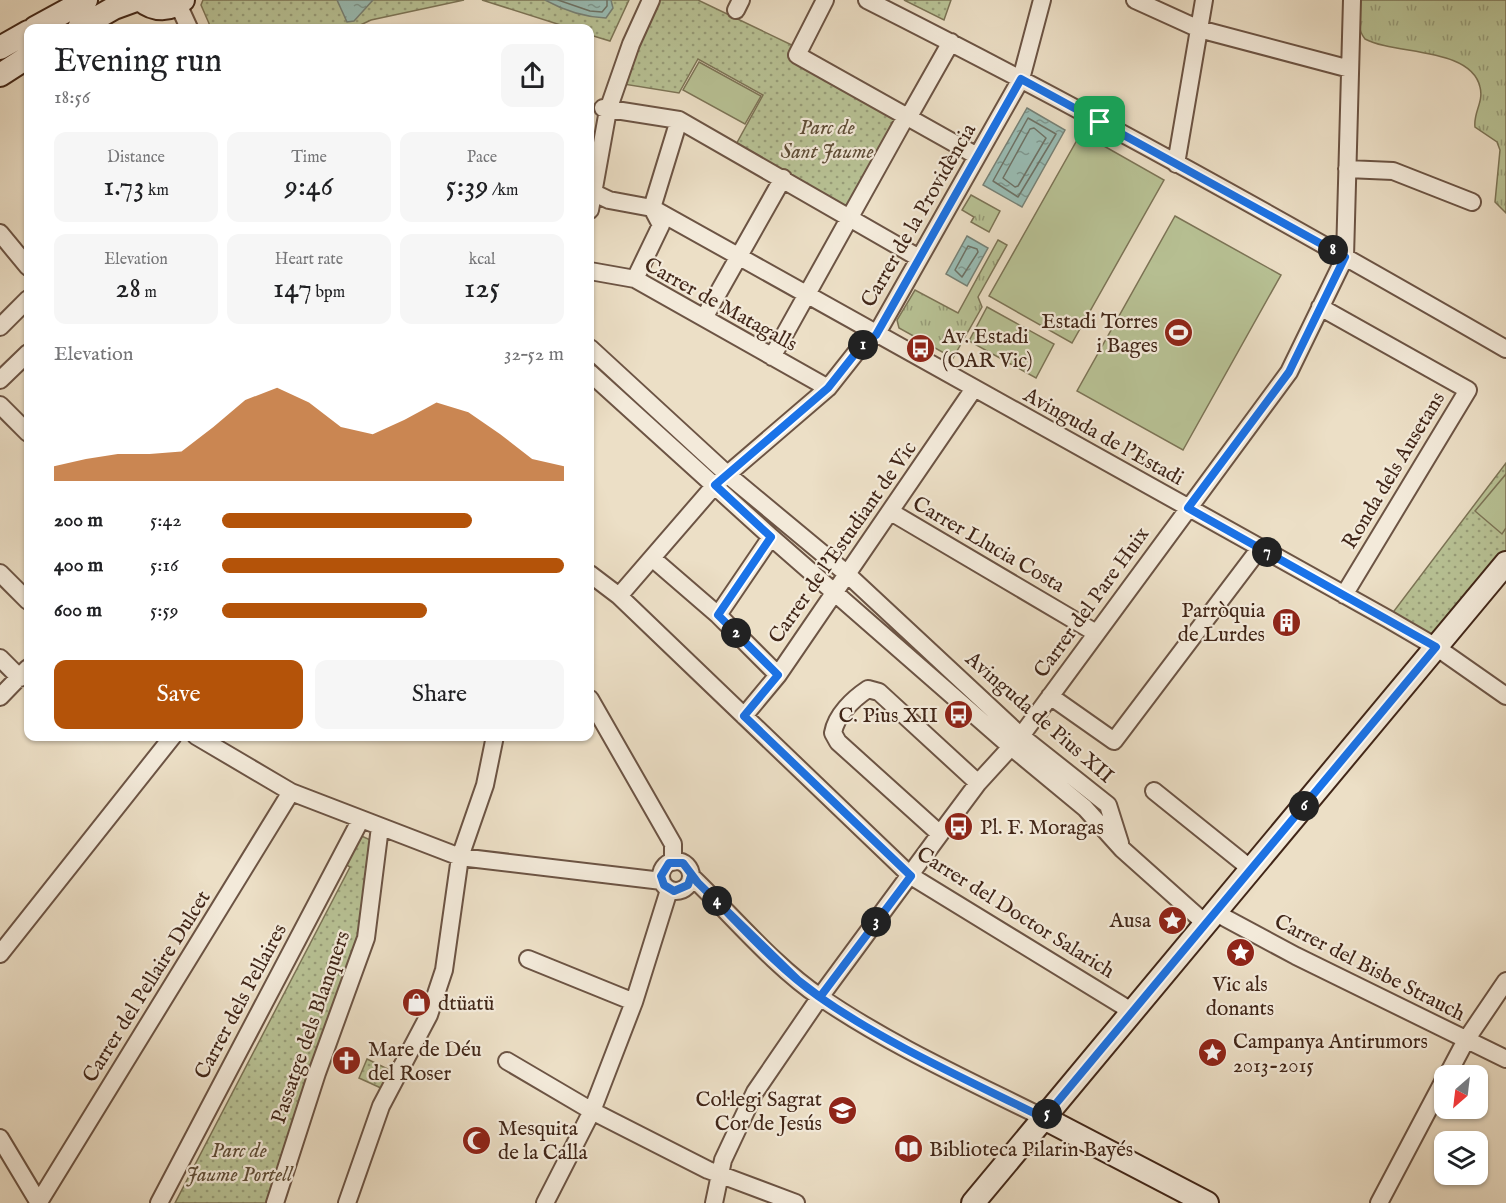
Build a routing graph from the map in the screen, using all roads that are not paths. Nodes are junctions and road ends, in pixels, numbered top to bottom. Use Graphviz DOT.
graph roads {
  1 [pos="86,0"];
  2 [pos="136,0"];
  3 [pos="141,0"];
  4 [pos="651,0"];
  5 [pos="825,0"];
  6 [pos="867,0"];
  7 [pos="1042,0"];
  8 [pos="1136,0"];
  9 [pos="1204,0"];
  10 [pos="1352,0"];
  11 [pos="181,2"];
  12 [pos="42,24"];
  13 [pos="86,24"];
  14 [pos="188,24"];
  15 [pos="1199,29"];
  16 [pos="24,34"];
  17 [pos="951,42"];
  18 [pos="0,48"];
  19 [pos="24,60"];
  20 [pos="1350,69"];
  21 [pos="0,75"];
  22 [pos="1021,79"];
  23 [pos="606,109"];
  24 [pos="908,118"];
  25 [pos="679,120"];
  26 [pos="977,156"];
  27 [pos="1176,164"];
  28 [pos="1347,169"];
  29 [pos="594,175"];
  30 [pos="783,178"];
  31 [pos="594,193"];
  32 [pos="1472,202"];
  33 [pos="652,208"];
  34 [pos="850,220"];
  35 [pos="0,233"];
  36 [pos="739,256"];
  37 [pos="1345,257"];
  38 [pos="919,258"];
  39 [pos="24,262"];
  40 [pos="594,273"];
  41 [pos="634,279"];
  42 [pos="807,296"];
  43 [pos="24,303"];
  44 [pos="1320,307"];
  45 [pos="704,318"];
  46 [pos="0,327"];
  47 [pos="876,335"];
  48 [pos="1506,349"];
  49 [pos="594,352"];
  50 [pos="24,357"];
  51 [pos="772,357"];
  52 [pos="594,376"];
  53 [pos="0,380"];
  54 [pos="828,388"];
  55 [pos="973,390"];
  56 [pos="0,405"];
  57 [pos="24,429"];
  58 [pos="721,480"];
  59 [pos="1188,508"];
  60 [pos="891,512"];
  61 [pos="771,537"];
  62 [pos="1260,548"];
  63 [pos="652,558"];
  64 [pos="1506,563"];
  65 [pos="0,573"];
  66 [pos="846,573"];
  67 [pos="594,577"];
  68 [pos="833,592"];
  69 [pos="1344,595"];
  70 [pos="619,596"];
  71 [pos="24,598"];
  72 [pos="718,615"];
  73 [pos="1096,633"];
  74 [pos="1436,647"];
  75 [pos="0,658"];
  76 [pos="24,673"];
  77 [pos="778,675"];
  78 [pos="1050,696"];
  79 [pos="1506,696"];
  80 [pos="0,697"];
  81 [pos="594,706"];
  82 [pos="744,716"];
  83 [pos="169,741"];
  84 [pos="204,741"];
  85 [pos="494,741"];
  86 [pos="1015,741"];
  87 [pos="978,783"];
  88 [pos="1154,791"];
  89 [pos="291,792"];
  90 [pos="361,819"];
  91 [pos="380,827"];
  92 [pos="940,834"];
  93 [pos="1122,849"];
  94 [pos="460,857"];
  95 [pos="673,862"];
  96 [pos="1251,869"];
  97 [pos="691,876"];
  98 [pos="911,876"];
  99 [pos="666,885"];
  100 [pos="1211,919"];
  101 [pos="0,954"];
  102 [pos="528,959"];
  103 [pos="1506,981"];
  104 [pos="820,997"];
  105 [pos="634,1002"];
  106 [pos="1133,1012"];
  107 [pos="1466,1040"];
  108 [pos="1506,1059"];
  109 [pos="507,1061"];
  110 [pos="1453,1065"];
  111 [pos="1434,1099"];
  112 [pos="592,1111"];
  113 [pos="1044,1118"];
  114 [pos="0,1138"];
  115 [pos="720,1173"];
  116 [pos="39,1203"];
  117 [pos="159,1203"];
  118 [pos="275,1203"];
  119 [pos="347,1203"];
  120 [pos="545,1203"];
  121 [pos="714,1203"];
  122 [pos="796,1203"];
  123 [pos="973,1203"];
  124 [pos="1207,1203"];
  125 [pos="1379,1203"];
  1 -- 12 [label="street"];
  2 -- 13 [label="street"];
  3 -- 11 [label="street"];
  4 -- 23 [label="street"];
  5 -- 24 [label="street"];
  6 -- 17 [label="street"];
  7 -- 22 [label="street, Carrer de la Providència"];
  8 -- 15 [label="street"];
  9 -- 15 [label="street"];
  10 -- 20 [label="street"];
  11 -- 14 [label="street"];
  15 -- 20 [label="street"];
  15 -- 27 [label="street"];
  16 -- 18 [label="street"];
  17 -- 22 [label="street"];
  17 -- 24 [label="street"];
  19 -- 21 [label="street"];
  20 -- 28 [label="street"];
  22 -- 26 [label="street, Carrer de la Providència"];
  22 -- 27 [label="street"];
  23 -- 25 [label="street"];
  23 -- 29 [label="street"];
  24 -- 26 [label="street"];
  24 -- 34 [label="street"];
  25 -- 30 [label="street"];
  25 -- 33 [label="street"];
  26 -- 38 [label="street, Carrer de la Providència"];
  27 -- 37 [label="street"];
  28 -- 32 [label="street"];
  28 -- 37 [label="street"];
  30 -- 34 [label="street"];
  30 -- 36 [label="street"];
  31 -- 33 [label="street, Avinguda de l'Estadi"];
  33 -- 36 [label="street, Avinguda de l'Estadi"];
  33 -- 41 [label="street"];
  34 -- 38 [label="street"];
  34 -- 42 [label="street"];
  35 -- 39 [label="street"];
  36 -- 42 [label="street, Avinguda de l'Estadi"];
  36 -- 45 [label="street"];
  37 -- 44 [label="street, Carrer del Pare Huix"];
  37 -- 48 [label="street"];
  38 -- 47 [label="street, Carrer de la Providència"];
  40 -- 41 [label="street, Carrer de Matagalls"];
  41 -- 45 [label="street, Carrer de Matagalls"];
  42 -- 47 [label="street, Avinguda de l'Estadi"];
  42 -- 51 [label="street"];
  43 -- 46 [label="street"];
  44 -- 59 [label="street, Carrer del Pare Huix"];
  44 -- 69 [label="street, Ronda dels Ausetans"];
  45 -- 51 [label="street, Carrer de Matagalls"];
  47 -- 54 [label="street, Carrer de la Providència"];
  47 -- 55 [label="street, Avinguda de l'Estadi"];
  49 -- 58 [label="street, Avinguda de Pius XII"];
  50 -- 53 [label="street"];
  51 -- 54 [label="street, Carrer de Matagalls"];
  52 -- 58 [label="street, Avinguda de Pius XII"];
  54 -- 58 [label="street, Carrer de la Providència"];
  55 -- 59 [label="street, Avinguda de l'Estadi"];
  55 -- 60 [label="street, Carrer de l'Estudiant de Vic"];
  56 -- 57 [label="street"];
  58 -- 61 [label="street, Avinguda de Pius XII"];
  58 -- 63 [label="street, Carrer de la Providència"];
  58 -- 66 [label="street, Avinguda de Pius XII"];
  59 -- 62 [label="street, Avinguda de l'Estadi"];
  59 -- 73 [label="street, Carrer del Pare Huix"];
  60 -- 66 [label="street, Carrer de l'Estudiant de Vic"];
  60 -- 73 [label="street, Carrer Llucia Costa"];
  61 -- 68 [label="street, Avinguda de Pius XII"];
  61 -- 72 [label="street"];
  62 -- 69 [label="street, Avinguda de l'Estadi"];
  62 -- 78 [label="street"];
  63 -- 70 [label="street, Carrer de la Providència"];
  63 -- 72 [label="street"];
  64 -- 74 [label="street"];
  65 -- 71 [label="street"];
  66 -- 68 [label="street, Carrer de l'Estudiant de Vic"];
  66 -- 86 [label="street, Avinguda de Pius XII"];
  67 -- 70 [label="street, Carrer del Doctor Salarich"];
  68 -- 77 [label="street, Carrer de l'Estudiant de Vic"];
  68 -- 86 [label="street, Avinguda de Pius XII"];
  69 -- 74 [label="street, Avinguda de l'Estadi"];
  70 -- 82 [label="street, Carrer del Doctor Salarich"];
  72 -- 77 [label="street"];
  73 -- 78 [label="street, Carrer del Pare Huix"];
  74 -- 79 [label="street, Avinguda de l'Estadi"];
  74 -- 96 [label="street"];
  75 -- 76 [label="street"];
  76 -- 80 [label="street"];
  77 -- 82 [label="street, Carrer de l'Estudiant de Vic"];
  78 -- 86 [label="street, Carrer del Pare Huix"];
  81 -- 95 [label="street"];
  82 -- 98 [label="street, Carrer del Doctor Salarich"];
  83 -- 101 [label="street"];
  84 -- 89 [label="street"];
  85 -- 94 [label="street"];
  86 -- 87 [label="street, Carrer del Pare Huix"];
  86 -- 93 [label="street, Avinguda de Pius XII"];
  87 -- 92 [label="street, Carrer del Pare Huix"];
  87 -- 92 [label="street"];
  88 -- 96 [label="street"];
  89 -- 90 [label="street"];
  89 -- 116 [label="street, Carrer del Pellaire Dulcet"];
  90 -- 91 [label="street"];
  90 -- 117 [label="street, Carrer dels Pellaires"];
  91 -- 94 [label="street"];
  91 -- 118 [label="street, Passatge dels Blanquers"];
  92 -- 98 [label="street, Carrer del Pare Huix"];
  93 -- 100 [label="street, Carrer del Bisbe Strauch"];
  94 -- 99 [label="street"];
  94 -- 119 [label="street"];
  95 -- 97 [label="street"];
  95 -- 99 [label="street"];
  96 -- 100 [label="street"];
  97 -- 99 [label="street"];
  97 -- 104 [label="street"];
  98 -- 104 [label="street, Carrer del Pare Huix"];
  98 -- 106 [label="street, Carrer del Doctor Salarich"];
  99 -- 105 [label="street"];
  100 -- 106 [label="street"];
  100 -- 107 [label="street, Carrer del Bisbe Strauch"];
  102 -- 105 [label="street"];
  103 -- 107 [label="street"];
  104 -- 113 [label="street"];
  104 -- 115 [label="street, Carrer del Pare Huix"];
  105 -- 112 [label="street"];
  106 -- 113 [label="street"];
  107 -- 108 [label="street, Carrer del Bisbe Strauch"];
  107 -- 110 [label="street"];
  109 -- 112 [label="street"];
  111 -- 125 [label="street"];
  112 -- 115 [label="street"];
  112 -- 120 [label="street"];
  113 -- 123 [label="street"];
  113 -- 124 [label="street"];
  114 -- 116 [label="street"];
  115 -- 121 [label="street, Carrer del Pare Huix"];
  115 -- 122 [label="street"];
}
